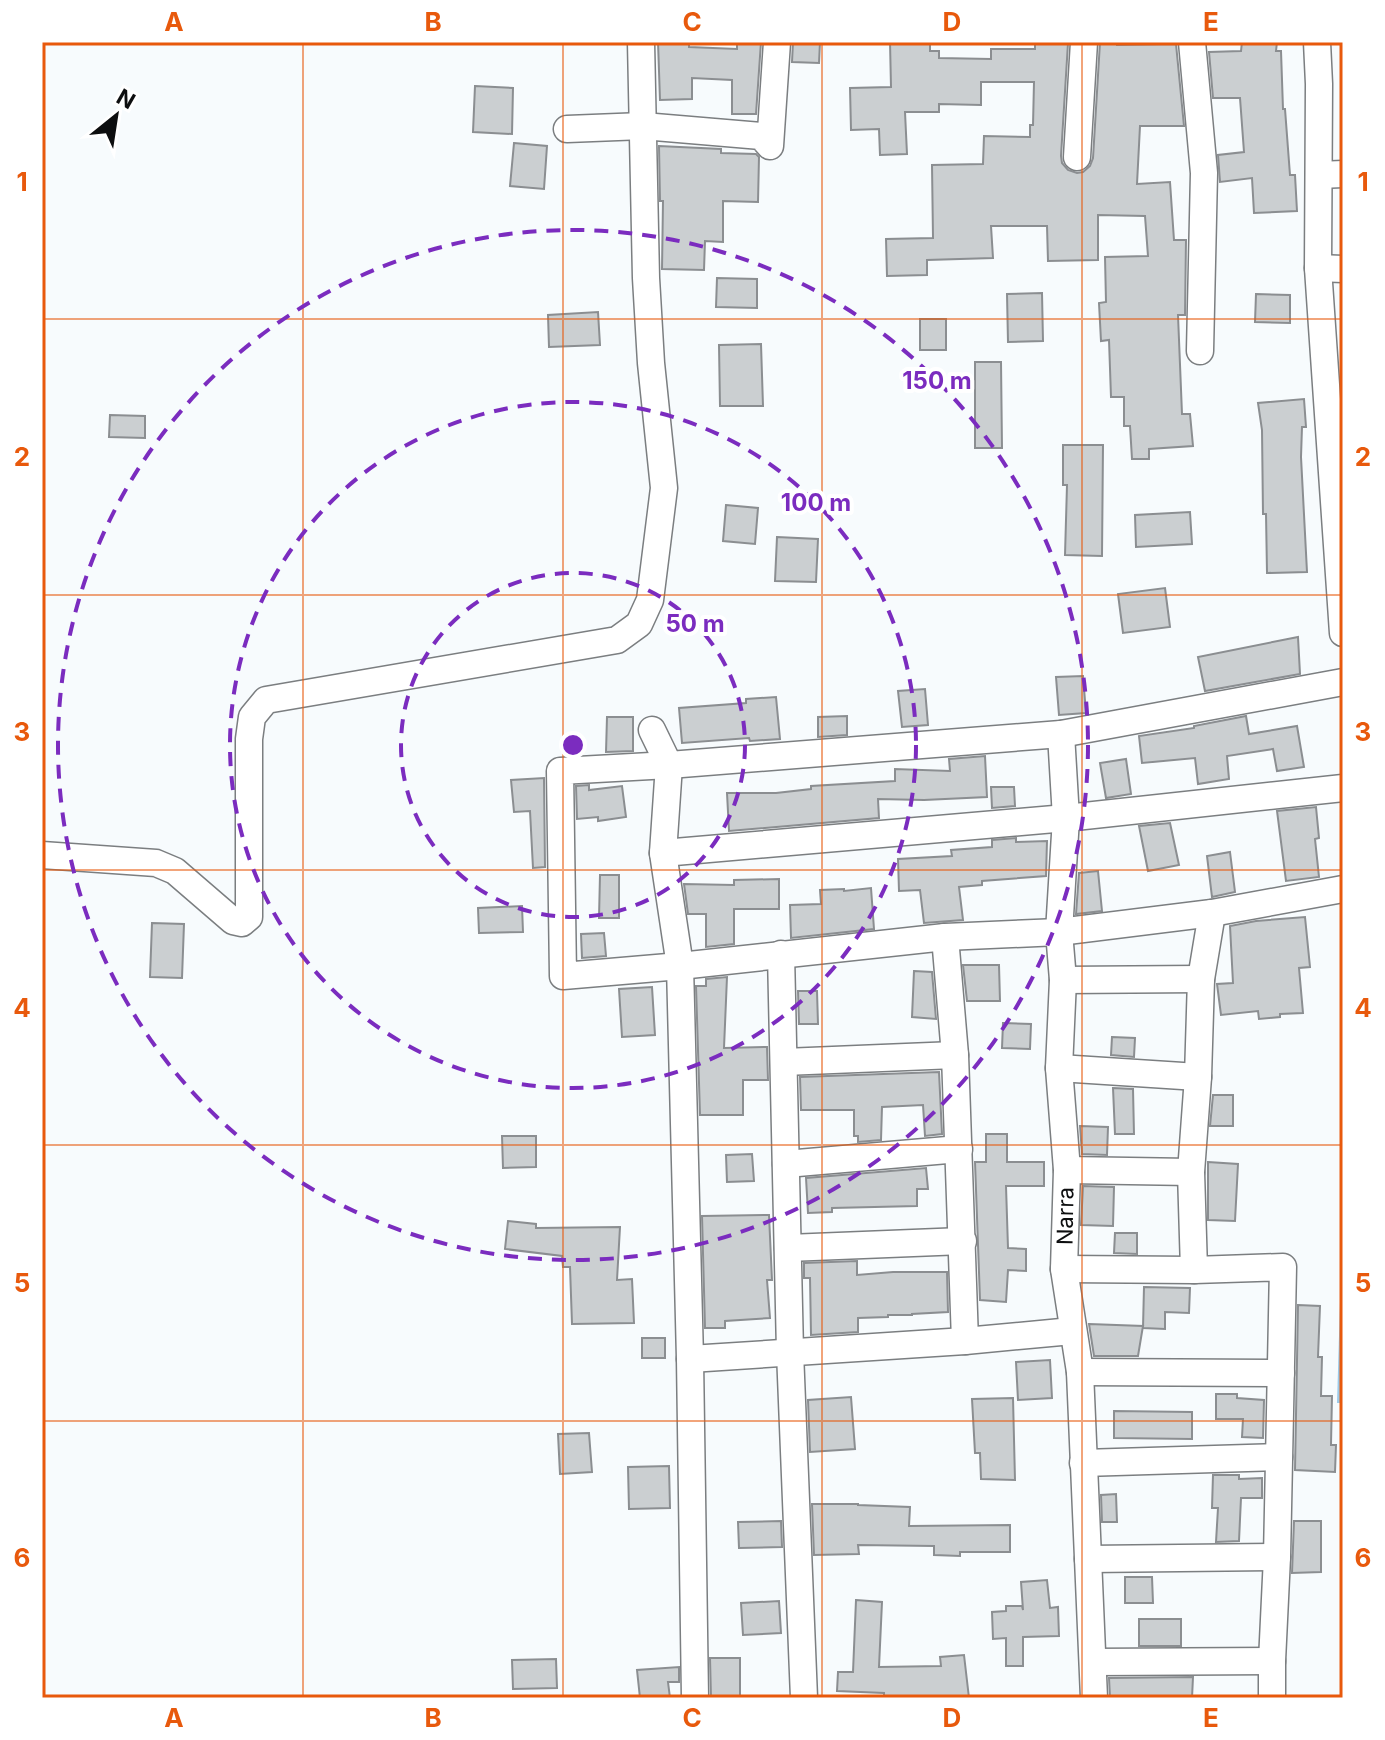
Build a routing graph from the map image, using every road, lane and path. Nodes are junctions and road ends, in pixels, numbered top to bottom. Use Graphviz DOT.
graph roads {
  1 [pos="641,42"];
  2 [pos="777,42"];
  3 [pos="1084,42"];
  4 [pos="1192,42"];
  5 [pos="1317,42"];
  6 [pos="1331,83"];
  7 [pos="643,126"];
  8 [pos="567,129"];
  9 [pos="1077,157"];
  10 [pos="1331,174"];
  11 [pos="1330,268"];
  12 [pos="1200,351"];
  13 [pos="1335,380"];
  14 [pos="1338,472"];
  15 [pos="1343,633"];
  16 [pos="1343,682"];
  17 [pos="652,730"];
  18 [pos="1061,734"];
  19 [pos="669,765"];
  20 [pos="1343,788"];
  21 [pos="1066,818"];
  22 [pos="663,853"];
  23 [pos="42,855"];
  24 [pos="1343,889"];
  25 [pos="1212,913"];
  26 [pos="1059,932"];
  27 [pos="945,937"];
  28 [pos="781,954"];
  29 [pos="680,966"];
  30 [pos="1201,979"];
  31 [pos="1063,980"];
  32 [pos="955,1055"];
  33 [pos="784,1062"];
  34 [pos="1059,1068"];
  35 [pos="1198,1077"];
  36 [pos="959,1149"];
  37 [pos="786,1164"];
  38 [pos="1067,1170"];
  39 [pos="1191,1172"];
  40 [pos="963,1241"];
  41 [pos="788,1248"];
  42 [pos="1064,1269"];
  43 [pos="1194,1270"];
  44 [pos="1072,1331"];
  45 [pos="965,1341"];
  46 [pos="790,1352"];
  47 [pos="690,1359"];
  48 [pos="1080,1372"];
  49 [pos="1281,1373"];
  50 [pos="1279,1457"];
  51 [pos="1083,1463"];
  52 [pos="1277,1557"];
  53 [pos="1088,1559"];
  54 [pos="1272,1661"];
  55 [pos="1093,1662"];
  56 [pos="695,1698"];
  57 [pos="804,1698"];
  58 [pos="1094,1698"];
  59 [pos="1272,1698"];
  1 -- 7 [label="street"];
  2 -- 7 [label="street"];
  3 -- 9 [label="street"];
  4 -- 12 [label="street"];
  5 -- 6 [label="street"];
  6 -- 10 [label="street"];
  7 -- 8 [label="street"];
  7 -- 23 [label="street"];
  10 -- 11 [label="street"];
  11 -- 13 [label="street"];
  13 -- 14 [label="street"];
  14 -- 15 [label="street"];
  16 -- 18 [label="street"];
  17 -- 19 [label="street"];
  18 -- 19 [label="street"];
  18 -- 21 [label="street, Narra"];
  19 -- 22 [label="street"];
  19 -- 29 [label="street"];
  20 -- 21 [label="street"];
  21 -- 22 [label="street"];
  21 -- 26 [label="street, Narra"];
  22 -- 29 [label="street"];
  24 -- 25 [label="street"];
  25 -- 26 [label="street"];
  25 -- 30 [label="street"];
  26 -- 27 [label="street"];
  26 -- 31 [label="street, Narra"];
  27 -- 28 [label="street"];
  27 -- 32 [label="street"];
  28 -- 29 [label="street"];
  28 -- 33 [label="street"];
  29 -- 47 [label="street"];
  30 -- 31 [label="street"];
  30 -- 35 [label="street"];
  31 -- 34 [label="street, Narra"];
  32 -- 33 [label="street"];
  32 -- 36 [label="street"];
  33 -- 37 [label="street"];
  34 -- 35 [label="street"];
  34 -- 38 [label="street, Narra"];
  35 -- 39 [label="street"];
  36 -- 37 [label="street"];
  36 -- 40 [label="street"];
  37 -- 41 [label="street"];
  38 -- 39 [label="street"];
  38 -- 42 [label="street, Narra"];
  39 -- 43 [label="street"];
  40 -- 41 [label="street"];
  40 -- 45 [label="street"];
  41 -- 46 [label="street"];
  42 -- 43 [label="street"];
  42 -- 44 [label="street, Narra"];
  43 -- 49 [label="street"];
  44 -- 45 [label="street"];
  44 -- 48 [label="street, Narra"];
  45 -- 46 [label="street"];
  46 -- 47 [label="street"];
  46 -- 57 [label="street"];
  47 -- 56 [label="street"];
  48 -- 49 [label="street"];
  48 -- 51 [label="street, Narra"];
  49 -- 50 [label="street"];
  50 -- 51 [label="street"];
  50 -- 52 [label="street"];
  51 -- 53 [label="street, Narra"];
  52 -- 53 [label="street"];
  52 -- 54 [label="street"];
  53 -- 55 [label="street, Narra"];
  54 -- 55 [label="street"];
  54 -- 59 [label="street"];
  55 -- 58 [label="street, Narra"];
}
